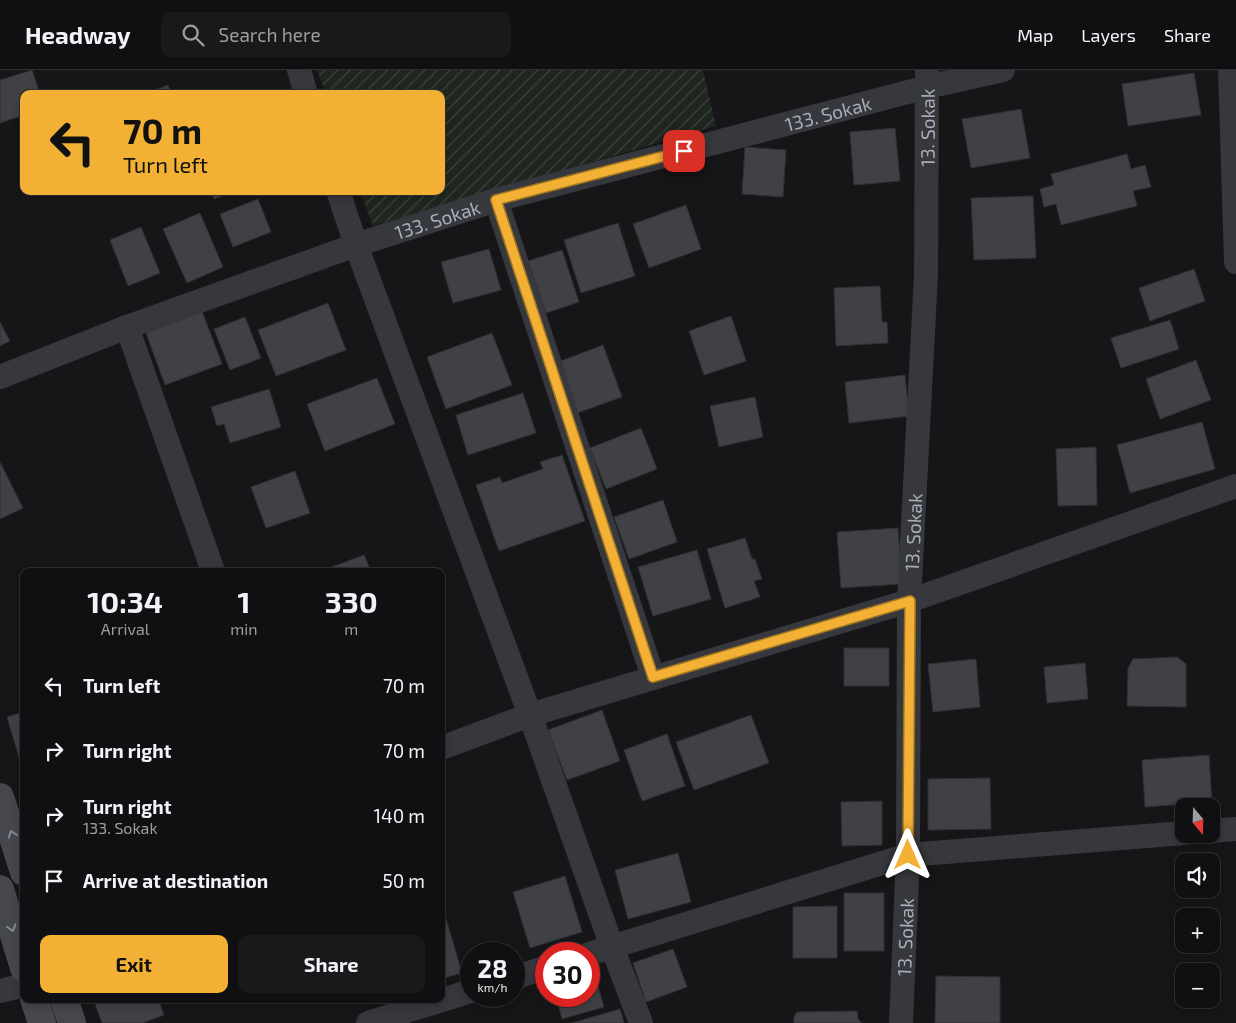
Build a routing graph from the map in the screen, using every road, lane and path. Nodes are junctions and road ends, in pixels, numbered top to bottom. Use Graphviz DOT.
graph roads {
  1 [pos="299,70"];
  2 [pos="1003,70"];
  3 [pos="1230,70"];
  4 [pos="927,79"];
  5 [pos="305,90"];
  6 [pos="339,195"];
  7 [pos="496,200"];
  8 [pos="356,245"];
  9 [pos="1236,262"];
  10 [pos="127,327"];
  11 [pos="0,377"];
  12 [pos="1236,486"];
  13 [pos="212,568"];
  14 [pos="910,601"];
  15 [pos="653,677"];
  16 [pos="530,715"];
  17 [pos="445,747"];
  18 [pos="0,797"];
  19 [pos="1236,829"];
  20 [pos="1220,830"];
  21 [pos="1175,834"];
  22 [pos="908,855"];
  23 [pos="20,860"];
  24 [pos="0,888"];
  25 [pos="612,947"];
  26 [pos="600,951"];
  27 [pos="20,955"];
  28 [pos="20,986"];
  29 [pos="0,991"];
  30 [pos="460,995"];
  31 [pos="445,999"];
  32 [pos="35,1003"];
  33 [pos="65,1003"];
  34 [pos="433,1003"];
  35 [pos="374,1022"];
  36 [pos="42,1023"];
  37 [pos="72,1023"];
  38 [pos="641,1023"];
  39 [pos="901,1023"];
  1 -- 5 [label="street"];
  2 -- 4 [label="street, 133. Sokak"];
  3 -- 9 [label="street"];
  4 -- 7 [label="street, 133. Sokak"];
  4 -- 14 [label="street, 13. Sokak"];
  6 -- 8 [label="street"];
  7 -- 8 [label="street, 133. Sokak"];
  7 -- 15 [label="street"];
  8 -- 10 [label="street, 133. Sokak"];
  8 -- 16 [label="street"];
  10 -- 11 [label="street, 133. Sokak"];
  10 -- 13 [label="street"];
  12 -- 14 [label="street"];
  14 -- 15 [label="street"];
  14 -- 22 [label="street, 13. Sokak"];
  15 -- 16 [label="street"];
  16 -- 17 [label="street"];
  16 -- 25 [label="street"];
  23 -- 18 [label="main road, one-way"];
  19 -- 20 [label="street"];
  21 -- 22 [label="street"];
  22 -- 25 [label="street"];
  22 -- 39 [label="street, 13. Sokak"];
  24 -- 27 [label="main road, one-way"];
  25 -- 26 [label="street"];
  25 -- 38 [label="street"];
  28 -- 29 [label="street"];
  30 -- 31 [label="street"];
  32 -- 36 [label="main road"];
  33 -- 37 [label="main road"];
  34 -- 35 [label="street"];
}
